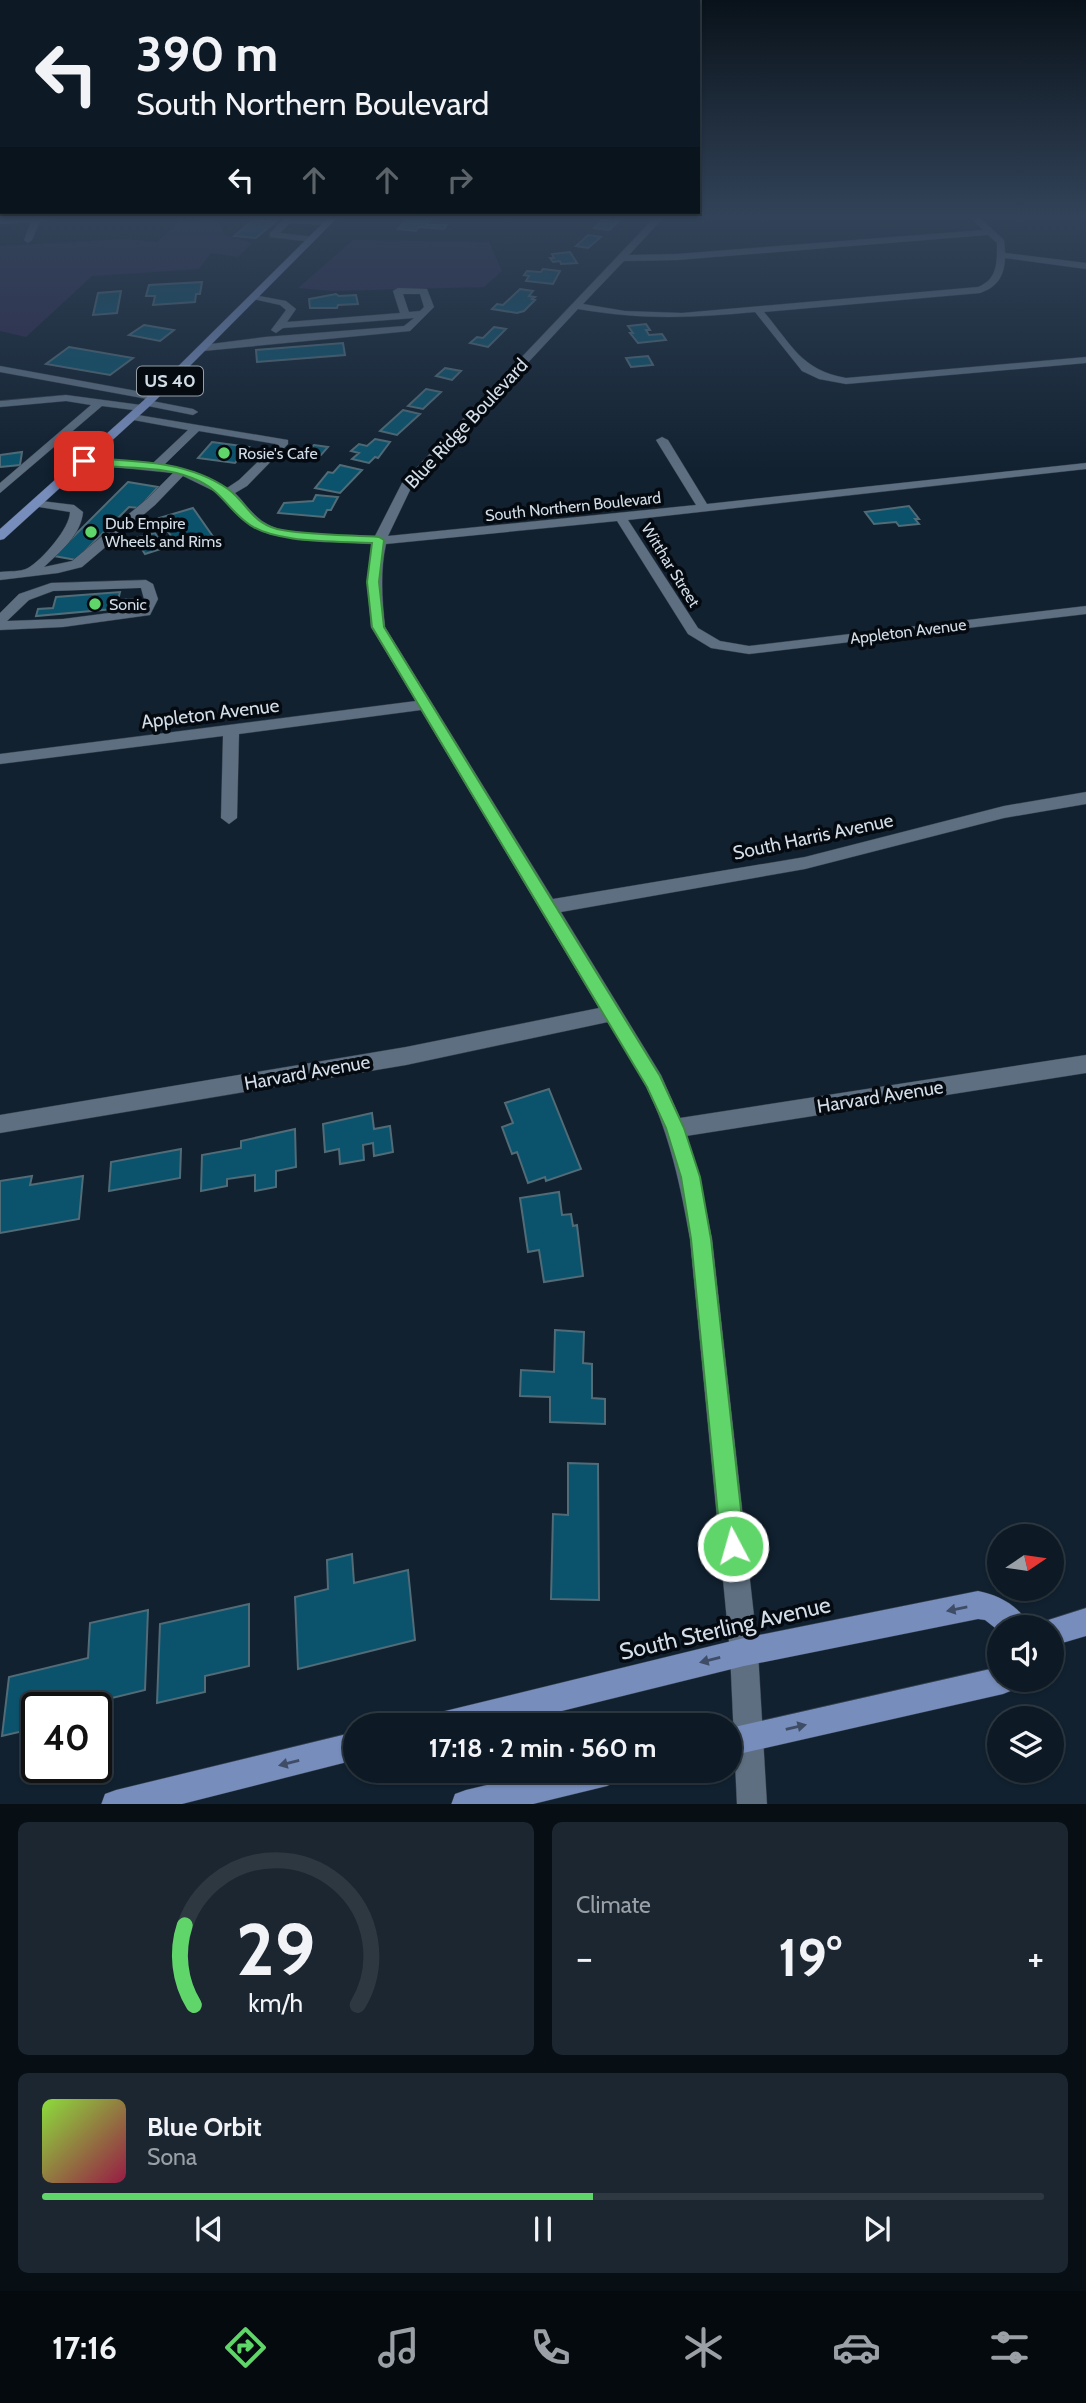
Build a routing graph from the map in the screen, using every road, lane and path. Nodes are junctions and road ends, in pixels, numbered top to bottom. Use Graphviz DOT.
graph roads {
  1 [pos="250,302"];
  2 [pos="278,302"];
  3 [pos="401,302"];
  4 [pos="428,302"];
  5 [pos="580,302"];
  6 [pos="845,302"];
  7 [pos="576,306"];
  8 [pos="758,310"];
  9 [pos="423,314"];
  10 [pos="405,315"];
  11 [pos="280,325"];
  12 [pos="265,340"];
  13 [pos="203,348"];
  14 [pos="1086,359"];
  15 [pos="28,363"];
  16 [pos="6,370"];
  17 [pos="99,403"];
  18 [pos="147,403"];
  19 [pos="0,404"];
  20 [pos="193,412"];
  21 [pos="132,418"];
  22 [pos="195,429"];
  23 [pos="662,440"];
  24 [pos="84,461"];
  25 [pos="156,466"];
  26 [pos="1086,466"];
  27 [pos="181,472"];
  28 [pos="0,489"];
  29 [pos="227,493"];
  30 [pos="37,503"];
  31 [pos="703,508"];
  32 [pos="620,516"];
  33 [pos="2,532"];
  34 [pos="379,540"];
  35 [pos="30,573"];
  36 [pos="0,576"];
  37 [pos="1086,610"];
  38 [pos="0,624"];
  39 [pos="731,649"];
  40 [pos="424,705"];
  41 [pos="231,730"];
  42 [pos="0,759"];
  43 [pos="1086,798"];
  44 [pos="229,818"];
  45 [pos="548,907"];
  46 [pos="612,1013"];
  47 [pos="1086,1064"];
  48 [pos="0,1124"];
  49 [pos="675,1128"];
  50 [pos="1001,1615"];
  51 [pos="1086,1622"];
  52 [pos="1064,1628"];
  53 [pos="744,1652"];
  54 [pos="987,1684"];
  55 [pos="495,1713"];
  56 [pos="741,1713"];
  57 [pos="742,1739"];
  58 [pos="343,1749"];
  59 [pos="742,1755"];
  60 [pos="556,1783"];
  61 [pos="116,1804"];
  62 [pos="466,1804"];
  63 [pos="752,1804"];
  1 -- 13 [label="main road, US 40"];
  2 -- 11 [label="street"];
  3 -- 10 [label="street"];
  4 -- 9 [label="street"];
  5 -- 7 [label="street, Blue Ridge Boulevard"];
  6 -- 8 [label="street"];
  7 -- 8 [label="street"];
  7 -- 34 [label="street, Blue Ridge Boulevard"];
  8 -- 14 [label="street"];
  9 -- 10 [label="street"];
  9 -- 12 [label="street"];
  10 -- 11 [label="street"];
  11 -- 12 [label="street"];
  12 -- 13 [label="street"];
  13 -- 18 [label="main road, US 40"];
  15 -- 16 [label="street"];
  16 -- 18 [label="street"];
  17 -- 18 [label="street"];
  17 -- 19 [label="street"];
  17 -- 28 [label="street"];
  18 -- 20 [label="street"];
  18 -- 21 [label="main road, US 40"];
  21 -- 22 [label="street"];
  21 -- 24 [label="main road, US 40"];
  22 -- 25 [label="street"];
  22 -- 29 [label="street"];
  23 -- 31 [label="street"];
  24 -- 25 [label="street, South Northern Boulevard"];
  24 -- 30 [label="main road, US 40"];
  25 -- 27 [label="street, South Northern Boulevard"];
  26 -- 31 [label="street, South Northern Boulevard"];
  27 -- 29 [label="street, South Northern Boulevard"];
  27 -- 35 [label="street"];
  29 -- 34 [label="street, South Northern Boulevard"];
  30 -- 33 [label="main road, US 40"];
  30 -- 35 [label="street"];
  31 -- 32 [label="street, South Northern Boulevard"];
  32 -- 34 [label="street, South Northern Boulevard"];
  32 -- 39 [label="street, Witthar Street"];
  34 -- 40 [label="street, Blue Ridge Boulevard"];
  35 -- 36 [label="street"];
  37 -- 39 [label="street, Appleton Avenue"];
  38 -- 38 [label="street"];
  40 -- 41 [label="street, Appleton Avenue"];
  40 -- 45 [label="street, Blue Ridge Boulevard"];
  41 -- 42 [label="street, Appleton Avenue"];
  41 -- 44 [label="street"];
  43 -- 45 [label="street, South Harris Avenue"];
  45 -- 46 [label="street, Blue Ridge Boulevard"];
  46 -- 48 [label="street, Harvard Avenue"];
  46 -- 49 [label="street, Blue Ridge Boulevard"];
  47 -- 49 [label="street, Harvard Avenue"];
  49 -- 53 [label="street, Blue Ridge Boulevard"];
  50 -- 53 [label="main road, South Sterling Avenue, one-way"];
  51 -- 52 [label="main road"];
  53 -- 55 [label="main road, South Sterling Avenue, one-way"];
  53 -- 56 [label="street, Blue Ridge Boulevard"];
  57 -- 54 [label="main road, one-way"];
  58 -- 61 [label="main road, one-way"];
  59 -- 63 [label="street, Blue Ridge Boulevard"];
  60 -- 62 [label="main road"];
}
